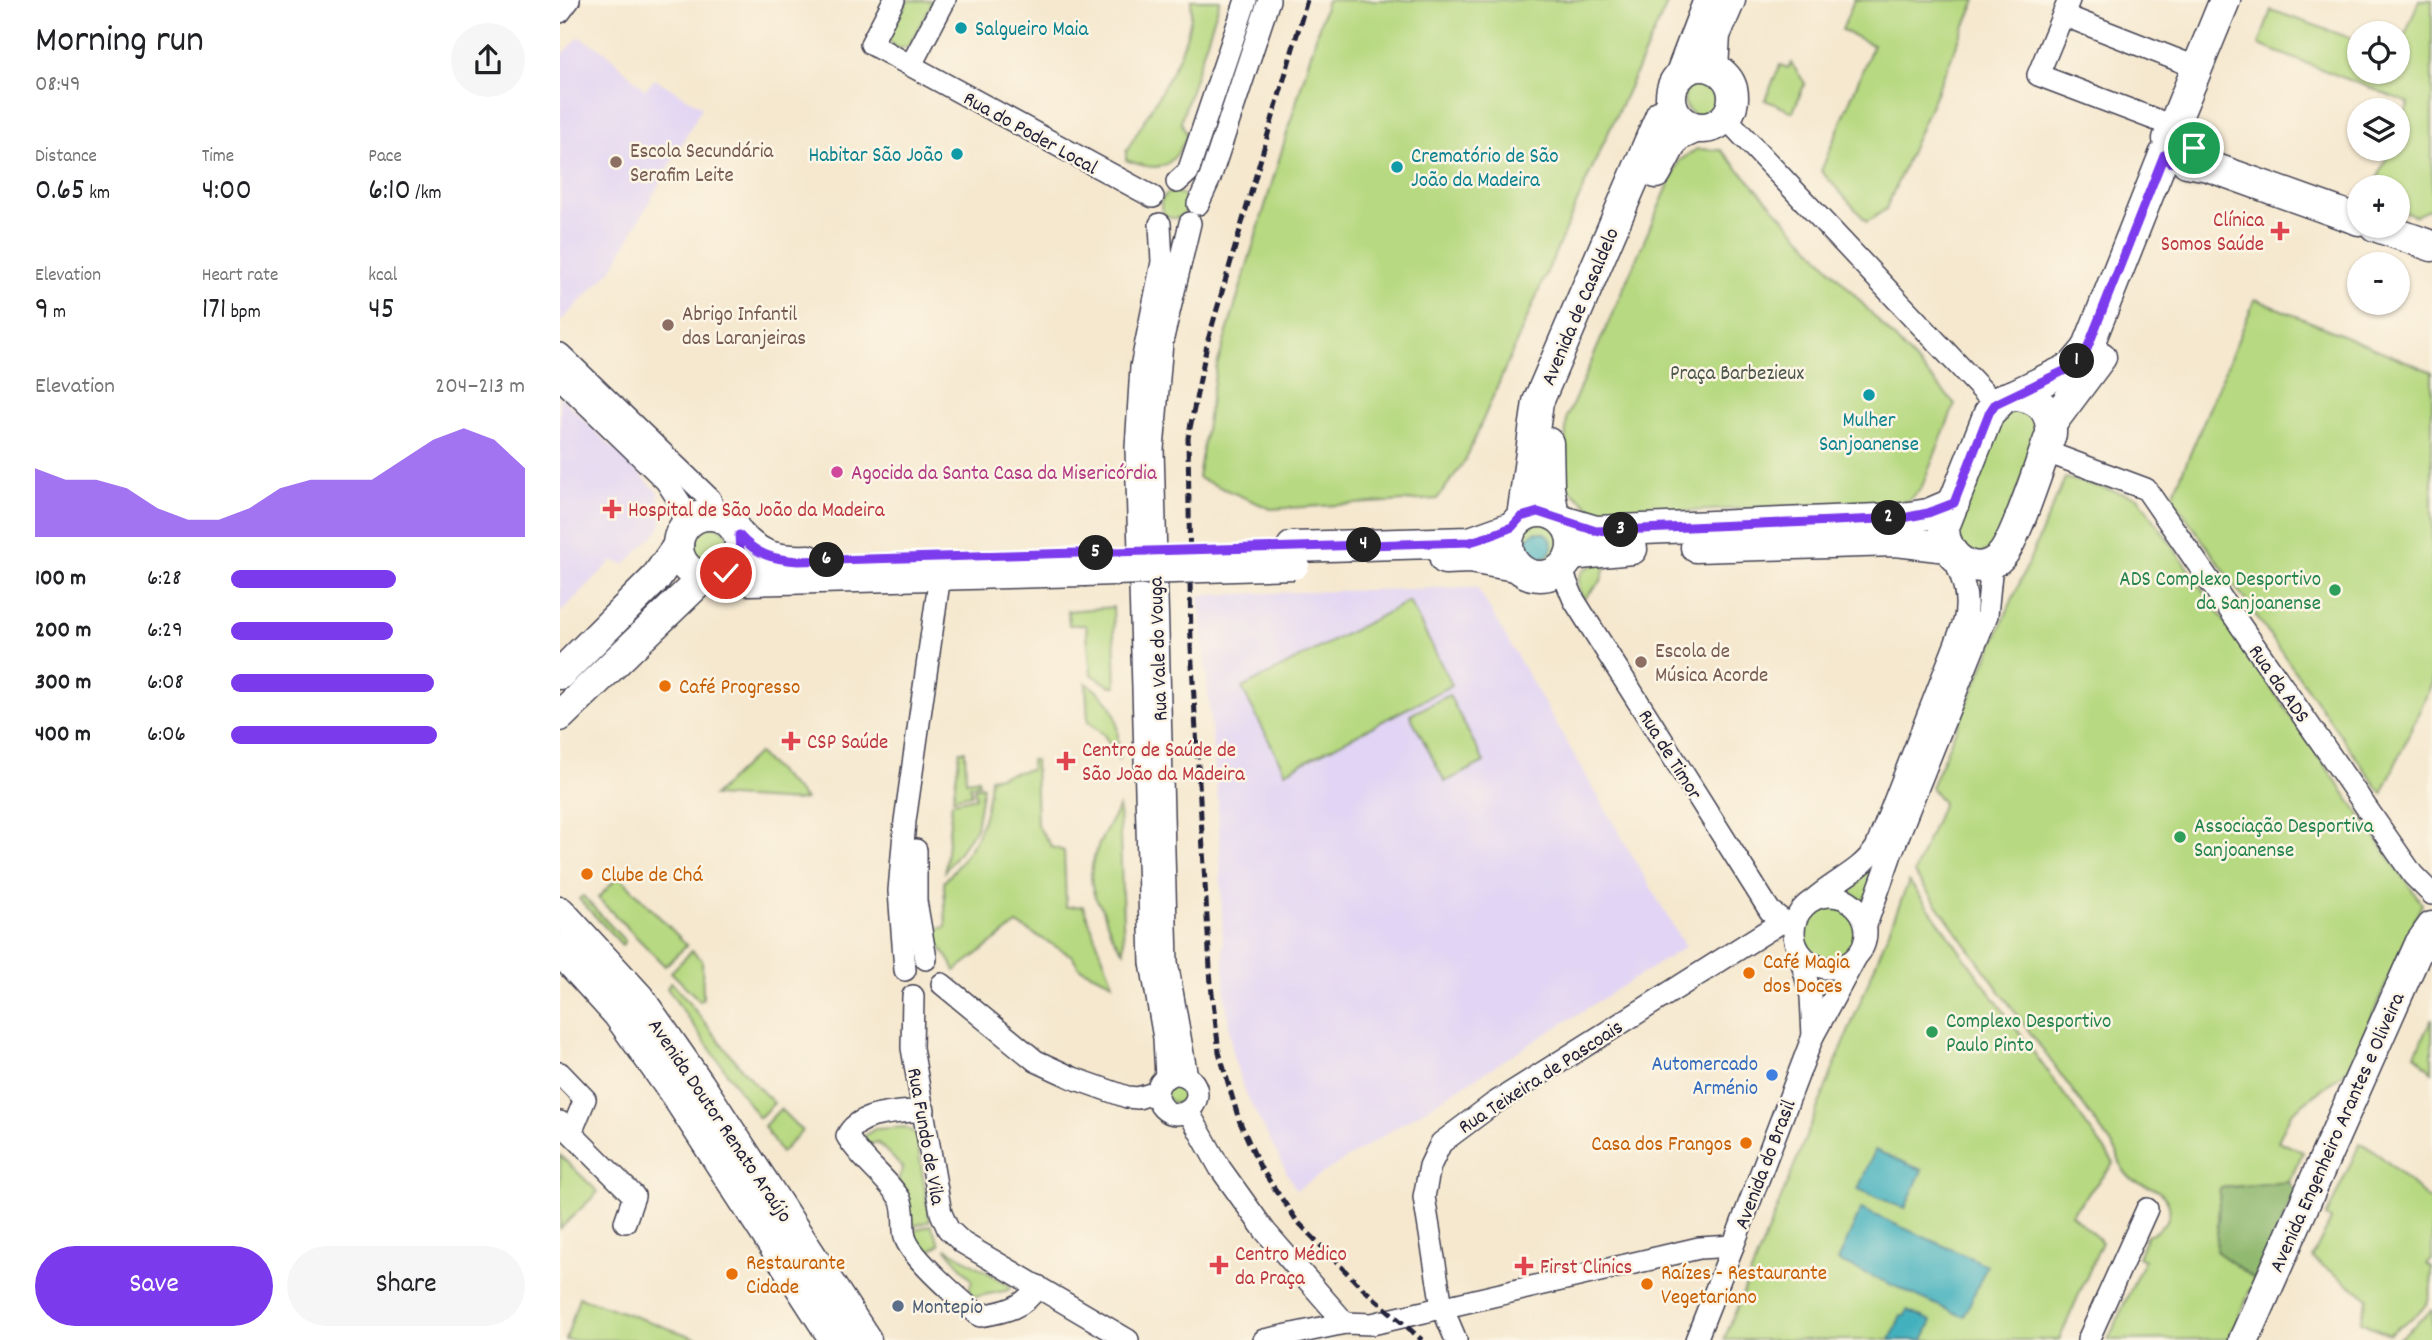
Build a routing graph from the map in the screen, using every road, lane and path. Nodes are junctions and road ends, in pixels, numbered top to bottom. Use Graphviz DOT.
graph roads {
  1 [pos="569,0"];
  2 [pos="894,0"];
  3 [pos="945,0"];
  4 [pos="1246,0"];
  5 [pos="1269,0"];
  6 [pos="1709,0"];
  7 [pos="1730,0"];
  8 [pos="2228,0"];
  9 [pos="2066,7"];
  10 [pos="560,12"];
  11 [pos="911,65"];
  12 [pos="1713,68"];
  13 [pos="2198,68"];
  14 [pos="1680,76"];
  15 [pos="1684,118"];
  16 [pos="1726,118"];
  17 [pos="2179,148"];
  18 [pos="1178,182"];
  19 [pos="1153,197"];
  20 [pos="2347,200"];
  21 [pos="1194,214"];
  22 [pos="2347,216"];
  23 [pos="2410,222"];
  24 [pos="1160,224"];
  25 [pos="2432,230"];
  26 [pos="2409,238"];
  27 [pos="2432,246"];
  28 [pos="560,354"];
  29 [pos="560,378"];
  30 [pos="2004,400"];
  31 [pos="2048,438"];
  32 [pos="1954,503"];
  33 [pos="716,515"];
  34 [pos="1559,518"];
  35 [pos="1517,522"];
  36 [pos="739,535"];
  37 [pos="681,537"];
  38 [pos="1950,552"];
  39 [pos="1293,555"];
  40 [pos="1084,562"];
  41 [pos="1566,562"];
  42 [pos="1992,563"];
  43 [pos="1515,566"];
  44 [pos="947,575"];
  45 [pos="710,577"];
  46 [pos="560,674"];
  47 [pos="560,716"];
  48 [pos="2432,894"];
  49 [pos="1814,900"];
  50 [pos="560,912"];
  51 [pos="1788,925"];
  52 [pos="1866,925"];
  53 [pos="2432,927"];
  54 [pos="560,950"];
  55 [pos="1799,953"];
  56 [pos="926,959"];
  57 [pos="1855,959"];
  58 [pos="2432,964"];
  59 [pos="905,970"];
  60 [pos="942,984"];
  61 [pos="913,996"];
  62 [pos="1814,1036"];
  63 [pos="560,1073"];
  64 [pos="1187,1077"];
  65 [pos="1162,1085"];
  66 [pos="924,1110"];
  67 [pos="1188,1111"];
  68 [pos="565,1128"];
  69 [pos="2147,1209"];
  70 [pos="625,1222"];
  71 [pos="1732,1246"];
  72 [pos="1038,1286"];
  73 [pos="1441,1307"];
  74 [pos="1345,1322"];
  75 [pos="1372,1324"];
  76 [pos="835,1340"];
  77 [pos="866,1340"];
  78 [pos="1128,1340"];
  79 [pos="1264,1340"];
  80 [pos="1389,1340"];
  81 [pos="1456,1340"];
  82 [pos="1696,1340"];
  83 [pos="2088,1340"];
  84 [pos="2244,1340"];
  85 [pos="2265,1340"];
  1 -- 10 [label="street"];
  2 -- 11 [label="street, Rua do Poder Local"];
  3 -- 11 [label="street"];
  4 -- 18 [label="street"];
  5 -- 21 [label="street, Rua Vale do Vouga"];
  6 -- 14 [label="street, Avenida de Casaldelo"];
  7 -- 12 [label="street"];
  8 -- 13 [label="street"];
  8 -- 17 [label="street"];
  9 -- 13 [label="street"];
  9 -- 17 [label="street"];
  11 -- 19 [label="street, Rua do Poder Local"];
  12 -- 14 [label="street"];
  12 -- 16 [label="street"];
  13 -- 17 [label="street"];
  14 -- 15 [label="street, Avenida de Casaldelo"];
  15 -- 16 [label="street, Avenida de Casaldelo"];
  15 -- 34 [label="street, Avenida de Casaldelo"];
  15 -- 35 [label="street, Avenida de Casaldelo"];
  16 -- 30 [label="street"];
  17 -- 20 [label="street"];
  17 -- 22 [label="street"];
  17 -- 30 [label="street"];
  17 -- 31 [label="street"];
  18 -- 19 [label="street"];
  18 -- 21 [label="street"];
  19 -- 24 [label="street, Rua Vale do Vouga"];
  21 -- 24 [label="street"];
  21 -- 64 [label="street, Rua Vale do Vouga"];
  23 -- 25 [label="street"];
  24 -- 65 [label="street, Rua Vale do Vouga"];
  26 -- 27 [label="street"];
  28 -- 33 [label="street"];
  29 -- 37 [label="street"];
  30 -- 31 [label="street"];
  30 -- 32 [label="street"];
  31 -- 42 [label="street"];
  31 -- 48 [label="street, Rua da ADS"];
  32 -- 34 [label="street"];
  32 -- 38 [label="street"];
  33 -- 36 [label="street"];
  33 -- 37 [label="street"];
  34 -- 35 [label="street"];
  34 -- 41 [label="street"];
  35 -- 39 [label="street"];
  35 -- 43 [label="street"];
  36 -- 40 [label="street"];
  36 -- 45 [label="street"];
  37 -- 45 [label="street"];
  37 -- 46 [label="street"];
  38 -- 41 [label="street"];
  38 -- 42 [label="street"];
  38 -- 49 [label="street"];
  39 -- 40 [label="street"];
  39 -- 43 [label="street"];
  40 -- 44 [label="street"];
  41 -- 43 [label="street"];
  41 -- 51 [label="street, Rua de Timor"];
  42 -- 52 [label="street, Avenida do Brasil"];
  44 -- 45 [label="street"];
  44 -- 56 [label="street"];
  44 -- 59 [label="street, Rua Fundo de Vila"];
  45 -- 47 [label="street"];
  49 -- 51 [label="street"];
  49 -- 52 [label="street"];
  50 -- 77 [label="street, Avenida Doutor Renato Araújo"];
  51 -- 55 [label="street, Avenida do Brasil"];
  51 -- 73 [label="street, Rua Teixeira de Pascoais"];
  52 -- 57 [label="street, Avenida do Brasil"];
  53 -- 84 [label="street, Avenida Engenheiro Arantes e Oliveira"];
  54 -- 76 [label="street, Avenida Doutor Renato Araújo"];
  55 -- 57 [label="street"];
  55 -- 62 [label="street, Avenida do Brasil"];
  56 -- 59 [label="street"];
  56 -- 60 [label="street"];
  57 -- 62 [label="street, Avenida do Brasil"];
  58 -- 85 [label="street, Avenida Engenheiro Arantes e Oliveira"];
  59 -- 61 [label="street, Rua Fundo de Vila"];
  60 -- 61 [label="street"];
  60 -- 65 [label="street"];
  61 -- 66 [label="street, Rua Fundo de Vila"];
  62 -- 71 [label="street, Avenida do Brasil"];
  63 -- 68 [label="street"];
  64 -- 65 [label="street"];
  64 -- 67 [label="street, Rua Vale do Vouga"];
  65 -- 67 [label="street"];
  66 -- 72 [label="street, Rua Fundo de Vila"];
  66 -- 72 [label="street"];
  67 -- 74 [label="street"];
  68 -- 70 [label="street"];
  69 -- 83 [label="street"];
  71 -- 73 [label="street, Avenida do Brasil"];
  71 -- 82 [label="street"];
  72 -- 78 [label="street, Rua Fundo de Vila"];
  73 -- 75 [label="street, Avenida do Brasil"];
  73 -- 81 [label="street, Rua Teixeira de Pascoais"];
  74 -- 75 [label="street, Avenida do Brasil"];
  74 -- 79 [label="street, Avenida do Brasil"];
  75 -- 80 [label="street"];
}
